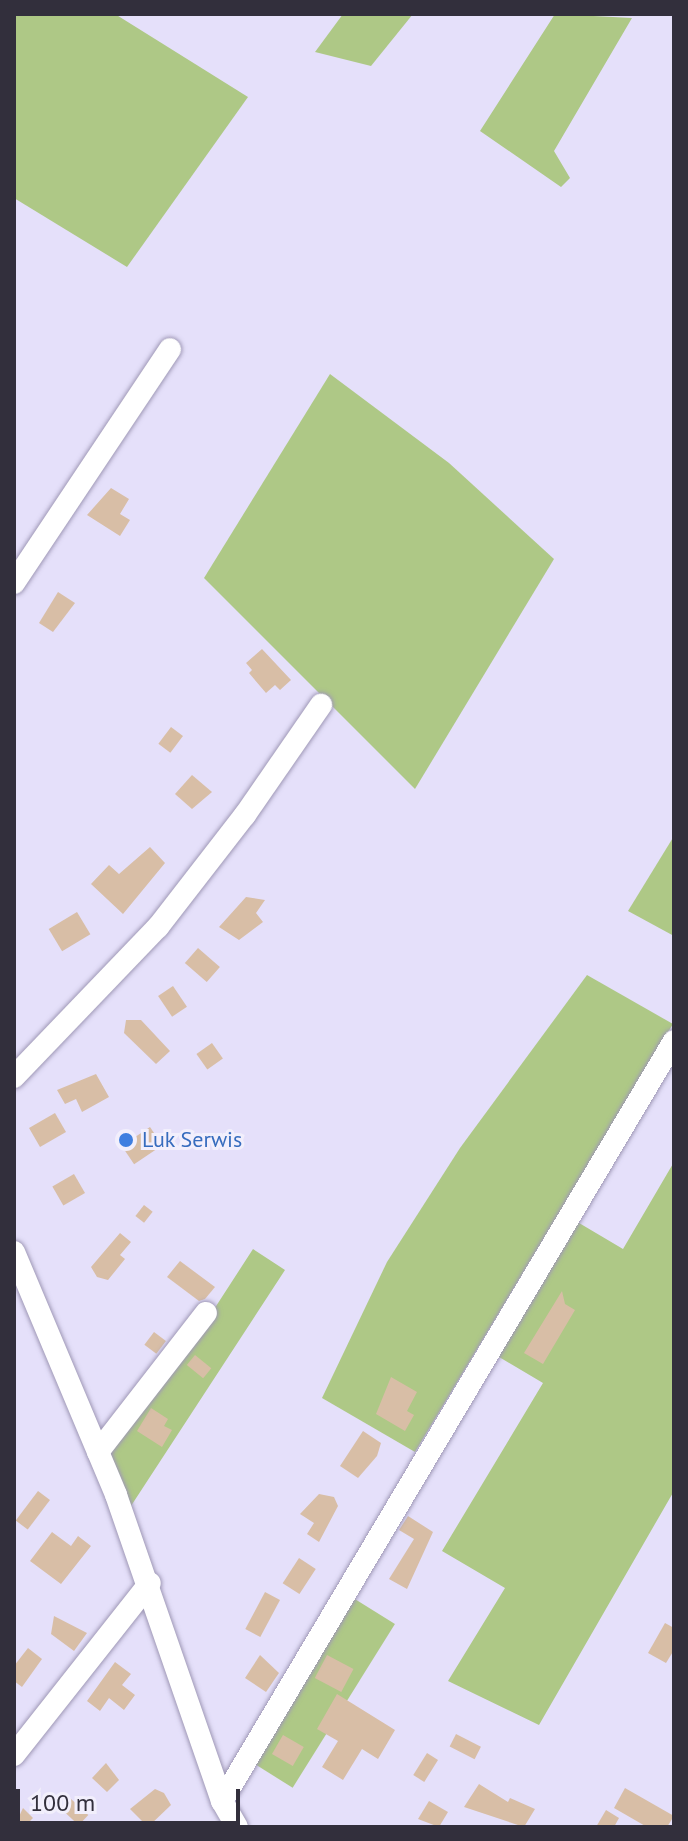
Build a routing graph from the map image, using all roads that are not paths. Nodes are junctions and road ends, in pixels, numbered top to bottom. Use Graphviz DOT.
graph roads {
  1 [pos="170,349"];
  2 [pos="14,583"];
  3 [pos="321,705"];
  4 [pos="674,1041"];
  5 [pos="14,1077"];
  6 [pos="14,1252"];
  7 [pos="206,1313"];
  8 [pos="98,1452"];
  9 [pos="150,1583"];
  10 [pos="14,1755"];
  11 [pos="222,1801"];
  12 [pos="233,1826"];
  1 -- 2 [label="street"];
  3 -- 5 [label="street"];
  4 -- 11 [label="street"];
  6 -- 8 [label="street"];
  7 -- 8 [label="street"];
  8 -- 9 [label="street"];
  9 -- 10 [label="street"];
  9 -- 11 [label="street"];
  11 -- 12 [label="street"];
}
